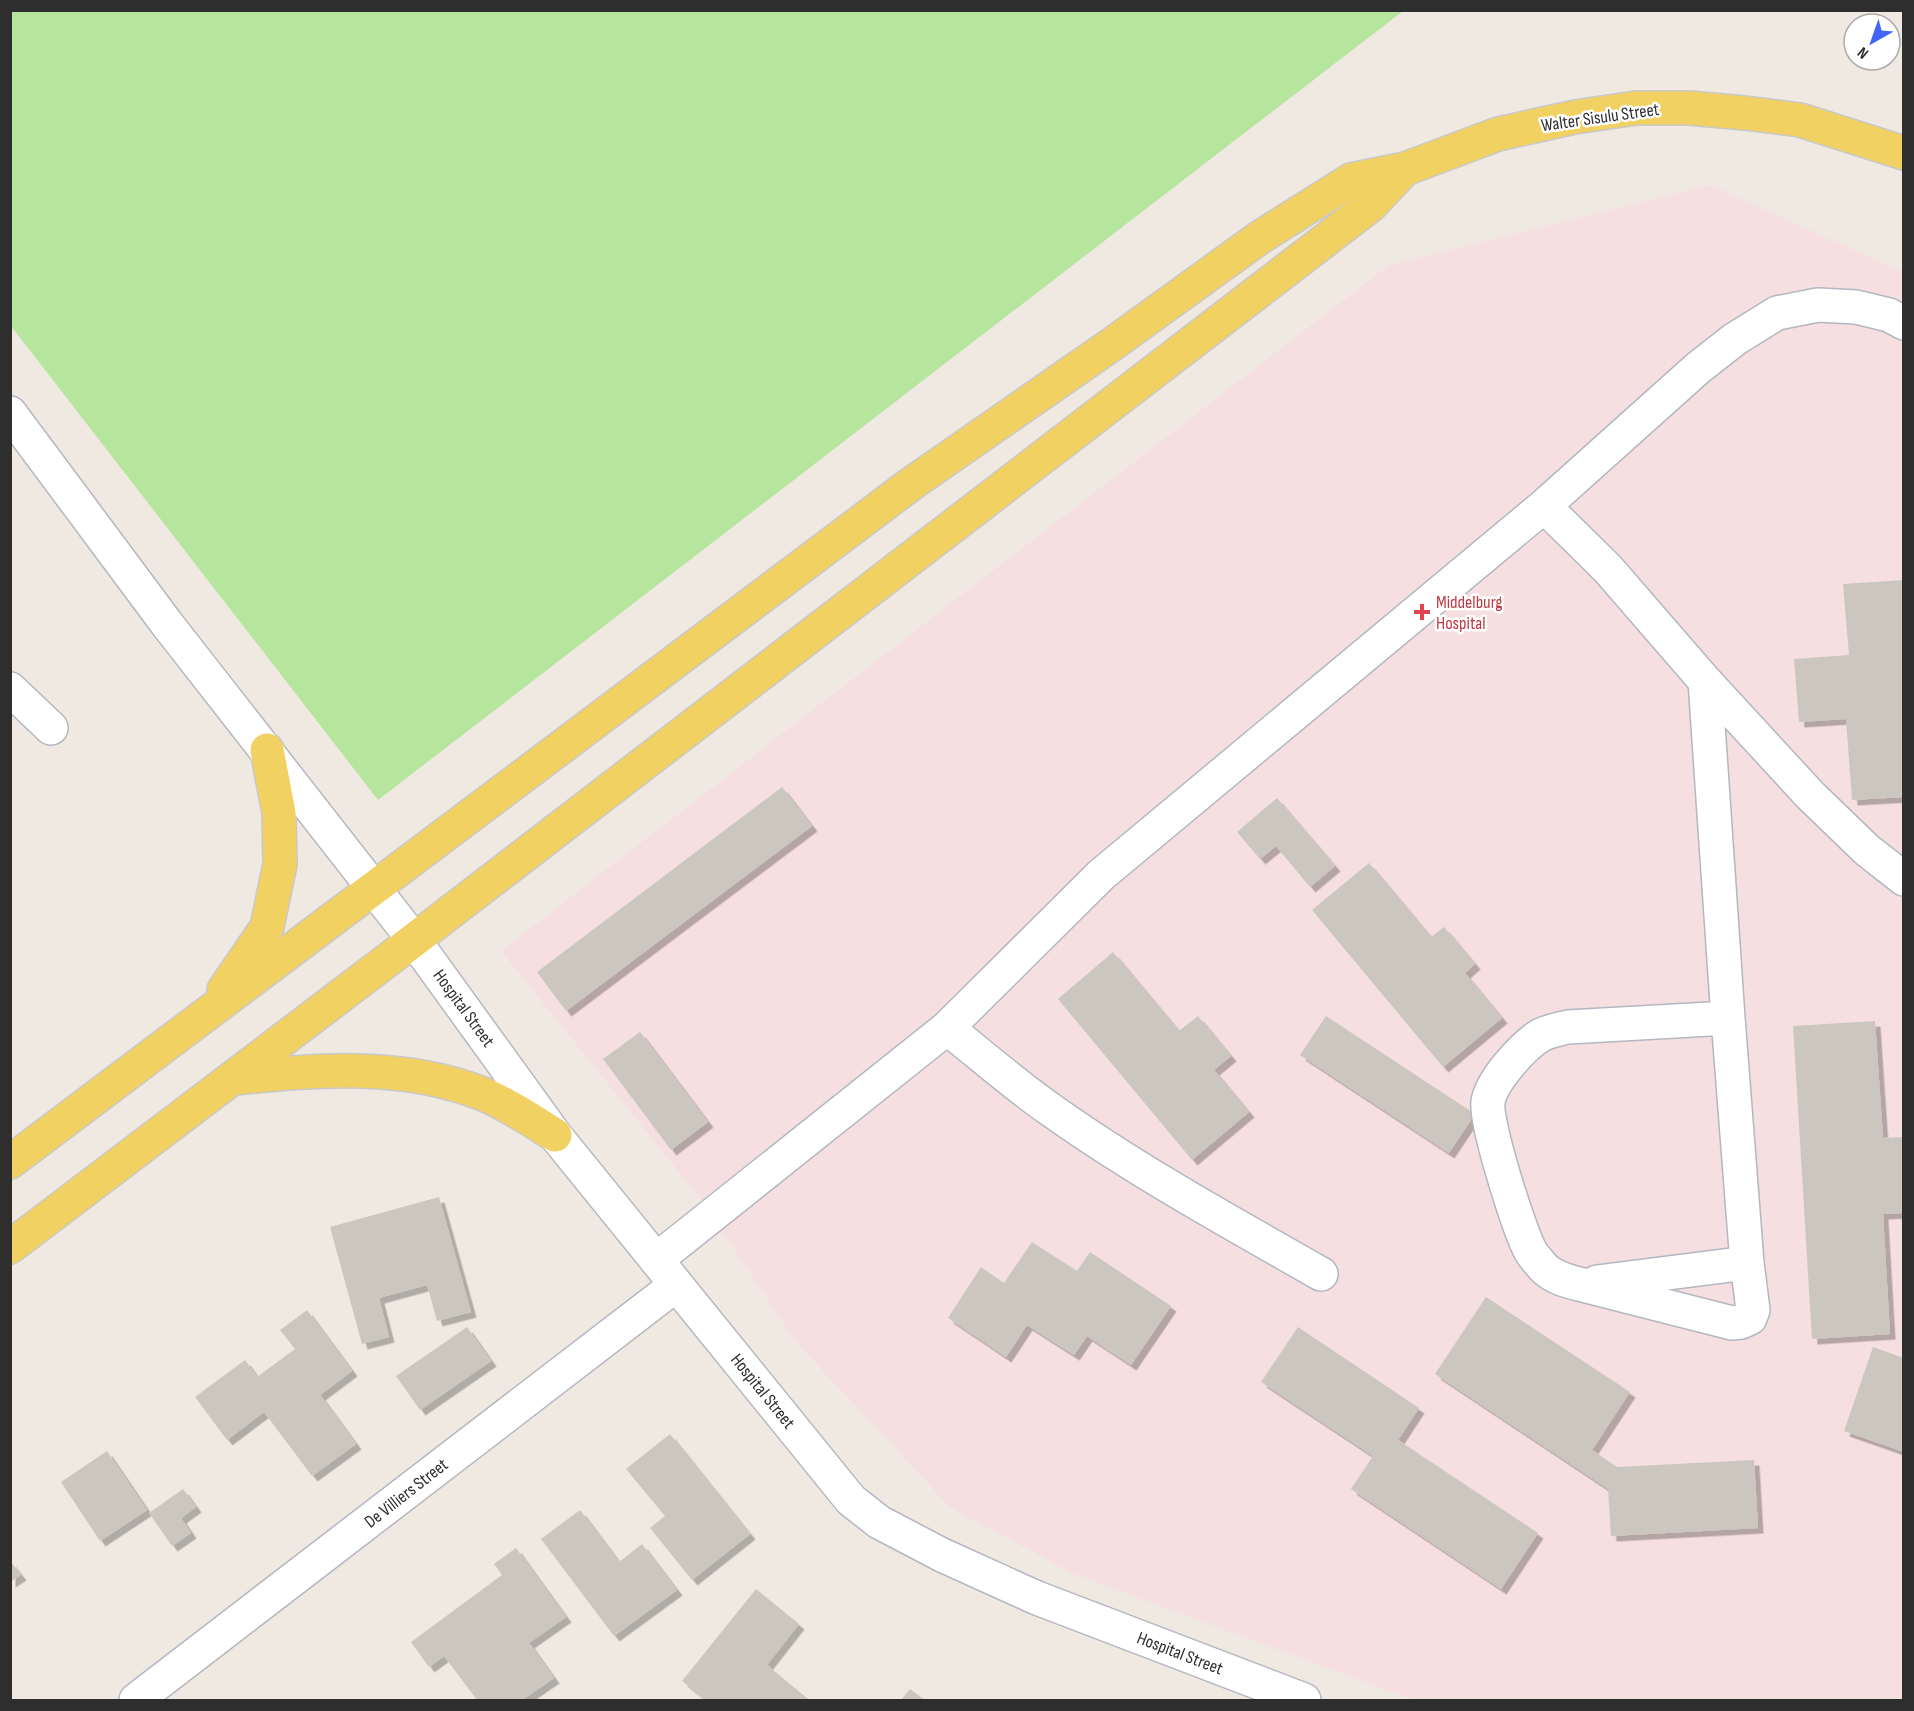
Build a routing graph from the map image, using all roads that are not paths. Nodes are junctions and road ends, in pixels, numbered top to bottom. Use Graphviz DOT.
graph roads {
  1 [pos="1904,153"];
  2 [pos="1406,169"];
  3 [pos="1904,323"];
  4 [pos="10,413"];
  5 [pos="1544,506"];
  6 [pos="1705,681"];
  7 [pos="10,689"];
  8 [pos="51,728"];
  9 [pos="267,750"];
  10 [pos="1904,879"];
  11 [pos="373,888"];
  12 [pos="414,940"];
  13 [pos="210,1011"];
  14 [pos="1728,1018"];
  15 [pos="947,1028"];
  16 [pos="234,1078"];
  17 [pos="555,1135"];
  18 [pos="10,1162"];
  19 [pos="10,1247"];
  20 [pos="656,1260"];
  21 [pos="1747,1263"];
  22 [pos="1321,1274"];
  23 [pos="1579,1284"];
  24 [pos="676,1285"];
  25 [pos="136,1701"];
  26 [pos="1304,1701"];
  1 -- 2 [label="main road, Walter Sisulu Street"];
  2 -- 11 [label="main road, Walter Sisulu Street"];
  2 -- 12 [label="main road"];
  3 -- 5 [label="street"];
  4 -- 9 [label="street, Hospital Street"];
  5 -- 6 [label="street"];
  5 -- 15 [label="street"];
  6 -- 10 [label="street"];
  6 -- 14 [label="street"];
  7 -- 8 [label="street"];
  9 -- 11 [label="street, Hospital Street"];
  9 -- 13 [label="main road"];
  11 -- 12 [label="street, Hospital Street"];
  11 -- 13 [label="main road, Walter Sisulu Street"];
  12 -- 16 [label="main road"];
  12 -- 17 [label="street, Hospital Street"];
  13 -- 18 [label="main road, Walter Sisulu Street"];
  14 -- 21 [label="street"];
  14 -- 23 [label="street"];
  15 -- 20 [label="street"];
  15 -- 22 [label="street"];
  16 -- 17 [label="main road"];
  16 -- 19 [label="main road"];
  17 -- 20 [label="street, Hospital Street"];
  20 -- 24 [label="street, Hospital Street"];
  21 -- 23 [label="street"];
  21 -- 23 [label="street"];
  24 -- 25 [label="street, De Villiers Street"];
  24 -- 26 [label="street, Hospital Street"];
}
